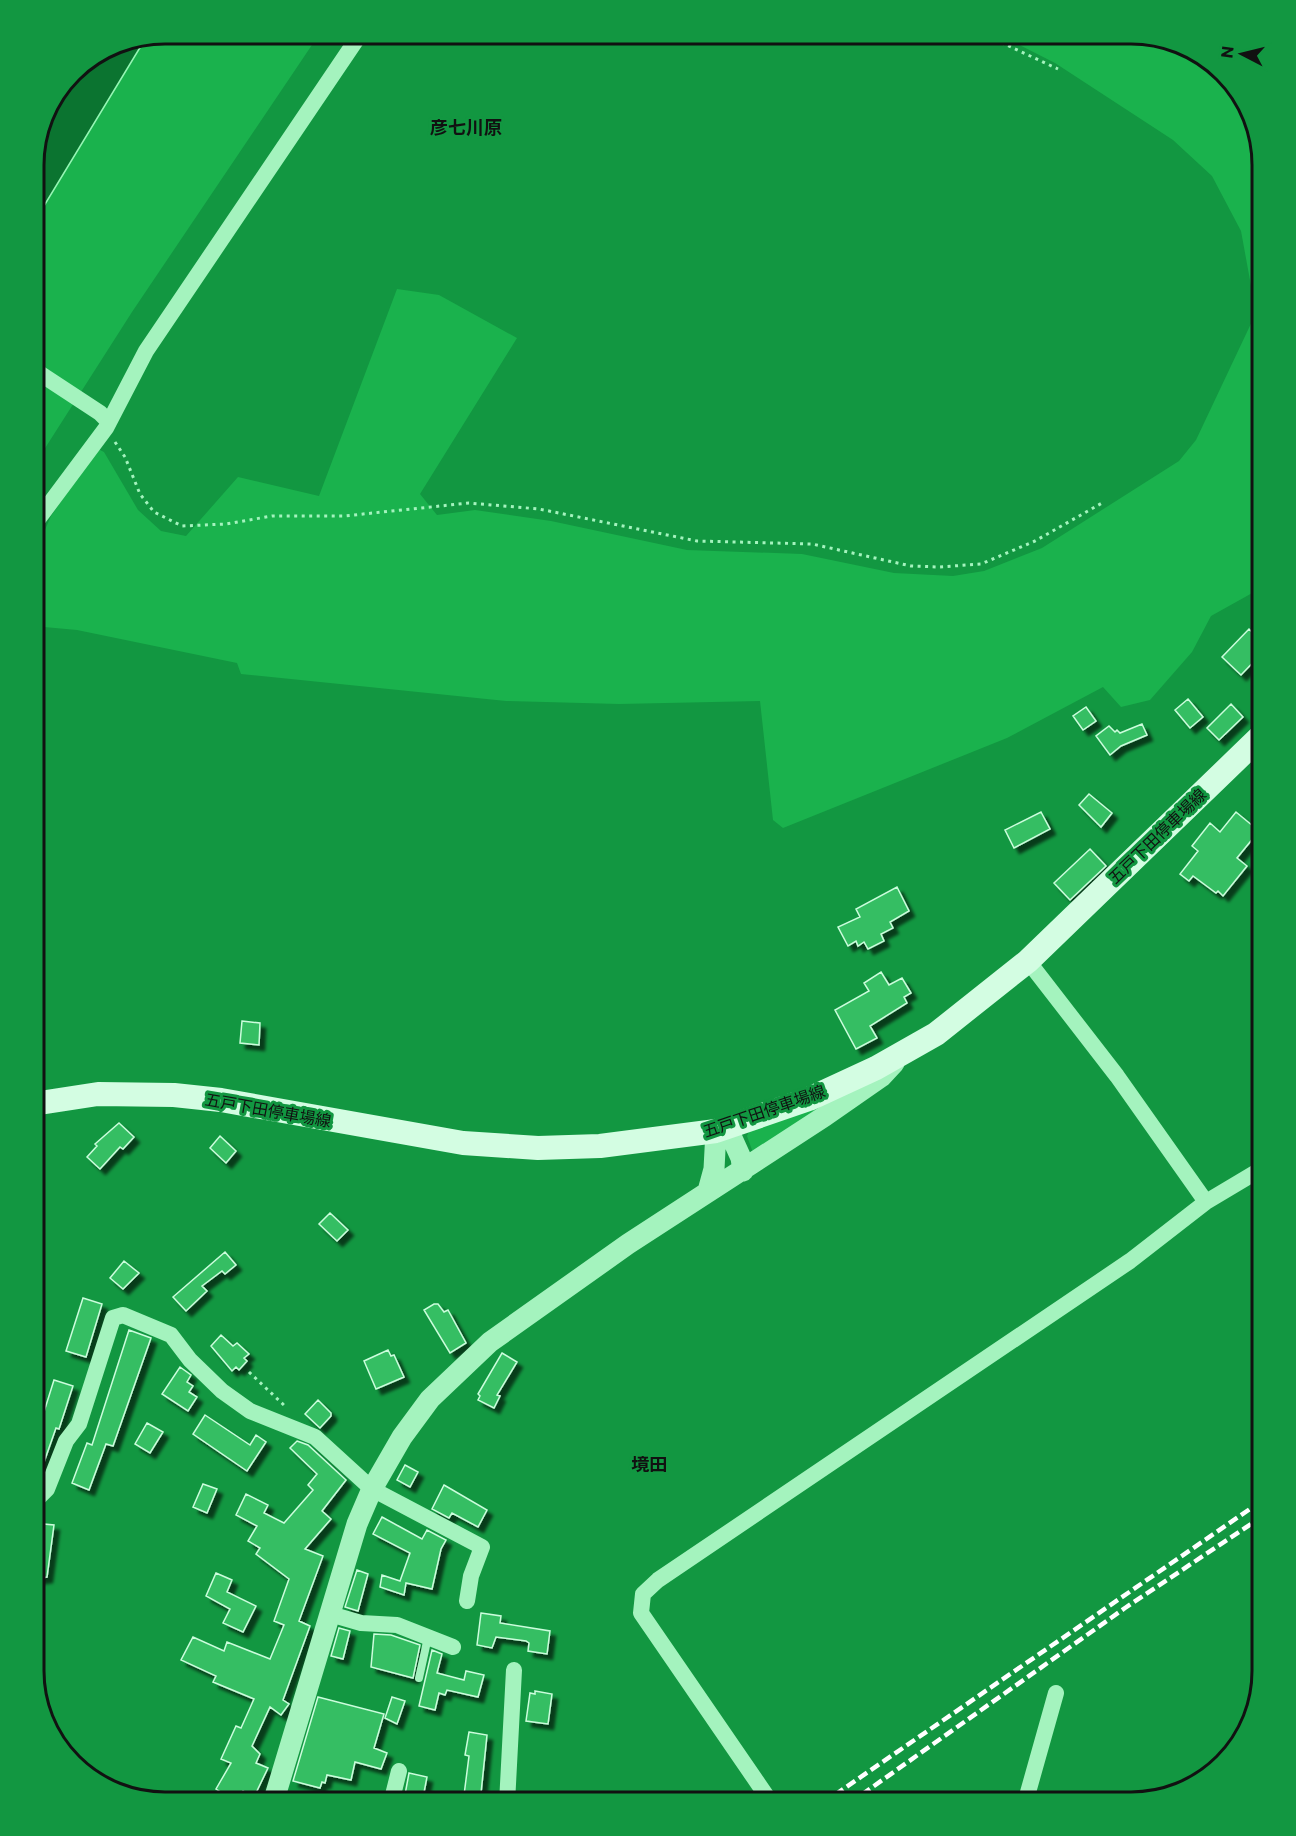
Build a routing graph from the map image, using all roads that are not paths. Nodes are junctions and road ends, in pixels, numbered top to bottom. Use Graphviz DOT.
graph roads {
  1 [pos="354,44"];
  2 [pos="44,377"];
  3 [pos="105,421"];
  4 [pos="44,510"];
  5 [pos="1252,745"];
  6 [pos="1028,961"];
  7 [pos="904,1052"];
  8 [pos="44,1102"];
  9 [pos="721,1129"];
  10 [pos="743,1171"];
  11 [pos="1252,1174"];
  12 [pos="708,1191"];
  13 [pos="1206,1202"];
  14 [pos="372,1490"];
  15 [pos="44,1492"];
  16 [pos="467,1601"];
  17 [pos="330,1614"];
  18 [pos="428,1637"];
  19 [pos="453,1647"];
  20 [pos="514,1670"];
  21 [pos="419,1678"];
  22 [pos="1056,1693"];
  23 [pos="399,1771"];
  24 [pos="276,1792"];
  25 [pos="394,1792"];
  26 [pos="508,1792"];
  27 [pos="764,1792"];
  28 [pos="1028,1792"];
  1 -- 3 [label="street"];
  2 -- 3 [label="street"];
  3 -- 4 [label="street"];
  5 -- 6 [label="main road, 五戸下田停車場線"];
  6 -- 7 [label="main road, 五戸下田停車場線"];
  6 -- 13 [label="street"];
  7 -- 9 [label="main road, 五戸下田停車場線"];
  7 -- 10 [label="street"];
  8 -- 9 [label="main road, 五戸下田停車場線"];
  9 -- 10 [label="street"];
  9 -- 12 [label="street"];
  10 -- 12 [label="street"];
  11 -- 13 [label="street"];
  12 -- 14 [label="street"];
  13 -- 27 [label="street"];
  14 -- 15 [label="street"];
  14 -- 16 [label="street"];
  14 -- 17 [label="street"];
  17 -- 18 [label="street"];
  17 -- 24 [label="street"];
  18 -- 19 [label="street"];
  18 -- 21 [label="lane"];
  20 -- 26 [label="street"];
  22 -- 28 [label="street"];
  23 -- 25 [label="street"];
}
